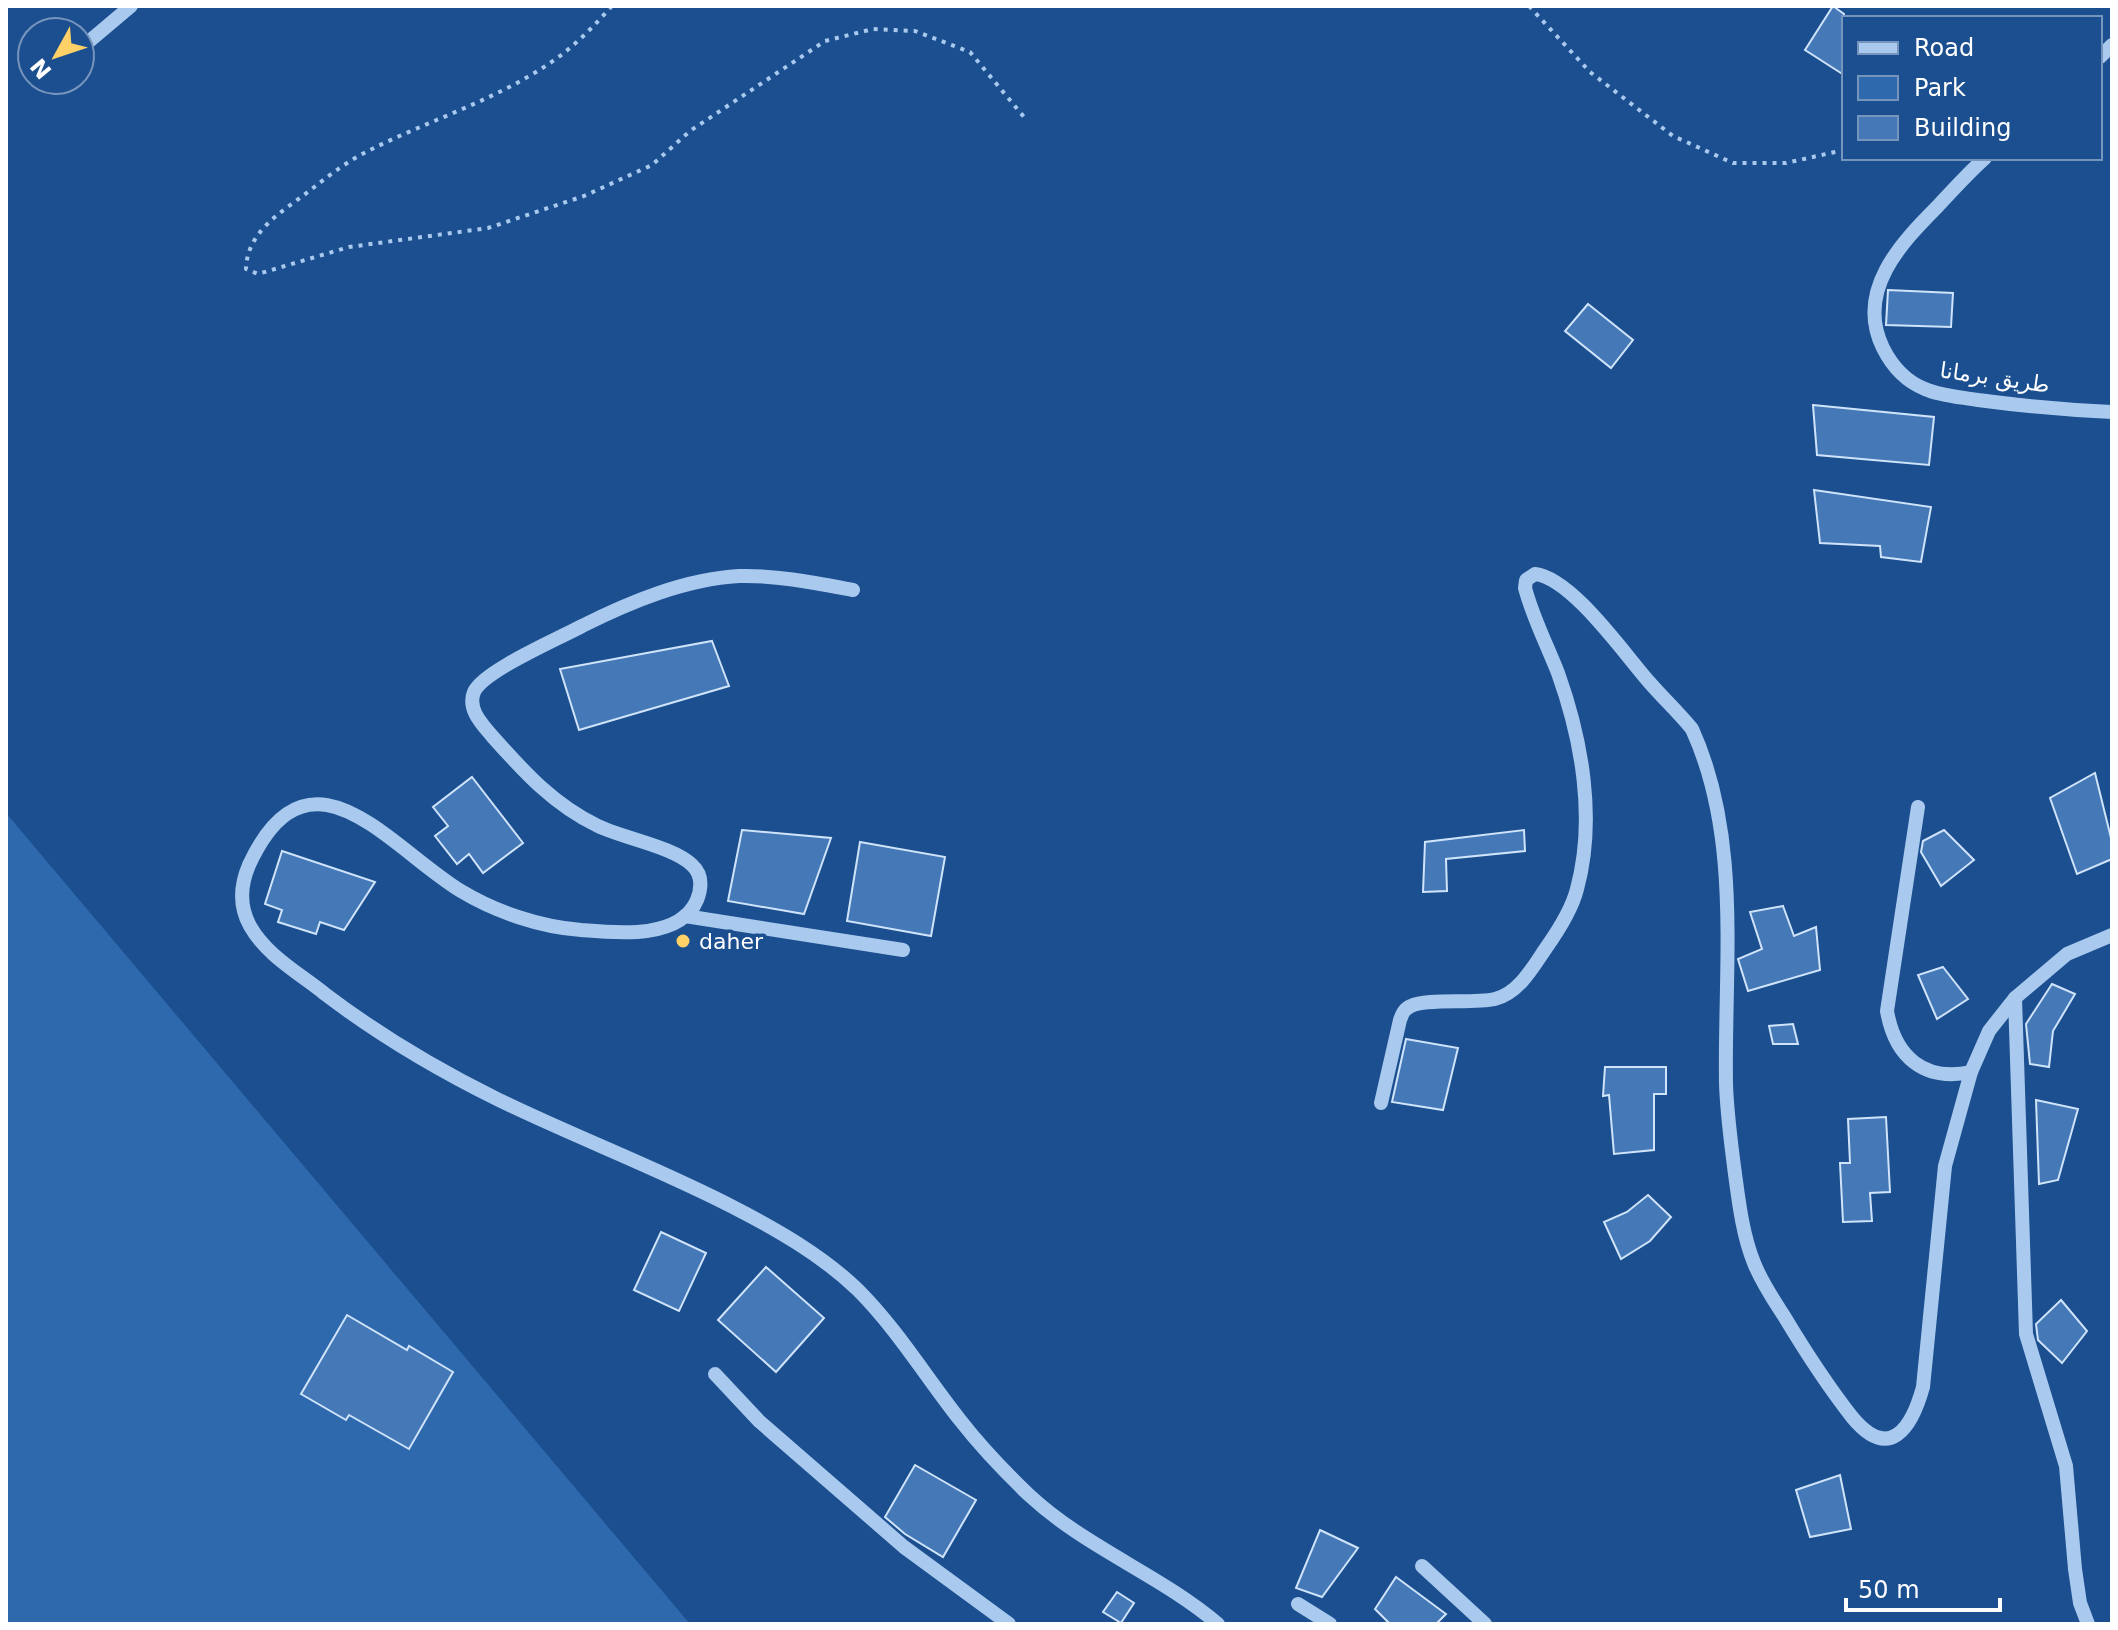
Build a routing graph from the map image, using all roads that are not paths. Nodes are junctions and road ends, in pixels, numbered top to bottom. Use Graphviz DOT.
graph roads {
  1 [pos="131,6"];
  2 [pos="96,36"];
  3 [pos="1983,160"];
  4 [pos="2112,412"];
  5 [pos="853,590"];
  6 [pos="1918,807"];
  7 [pos="685,916"];
  8 [pos="2112,935"];
  9 [pos="903,950"];
  10 [pos="2015,998"];
  11 [pos="1971,1072"];
  12 [pos="1381,1103"];
  13 [pos="715,1374"];
  14 [pos="1422,1566"];
  15 [pos="1298,1604"];
  16 [pos="1009,1624"];
  17 [pos="1218,1624"];
  18 [pos="1330,1624"];
  19 [pos="1485,1624"];
  20 [pos="2088,1624"];
  1 -- 2 [label="street"];
  3 -- 4 [label="street, طريق برمانا"];
  5 -- 7 [label="street"];
  6 -- 11 [label="street"];
  7 -- 9 [label="street"];
  7 -- 17 [label="street"];
  8 -- 10 [label="street"];
  10 -- 11 [label="street"];
  10 -- 20 [label="street"];
  11 -- 12 [label="street"];
  13 -- 16 [label="street"];
  14 -- 19 [label="street"];
  15 -- 18 [label="street"];
}
